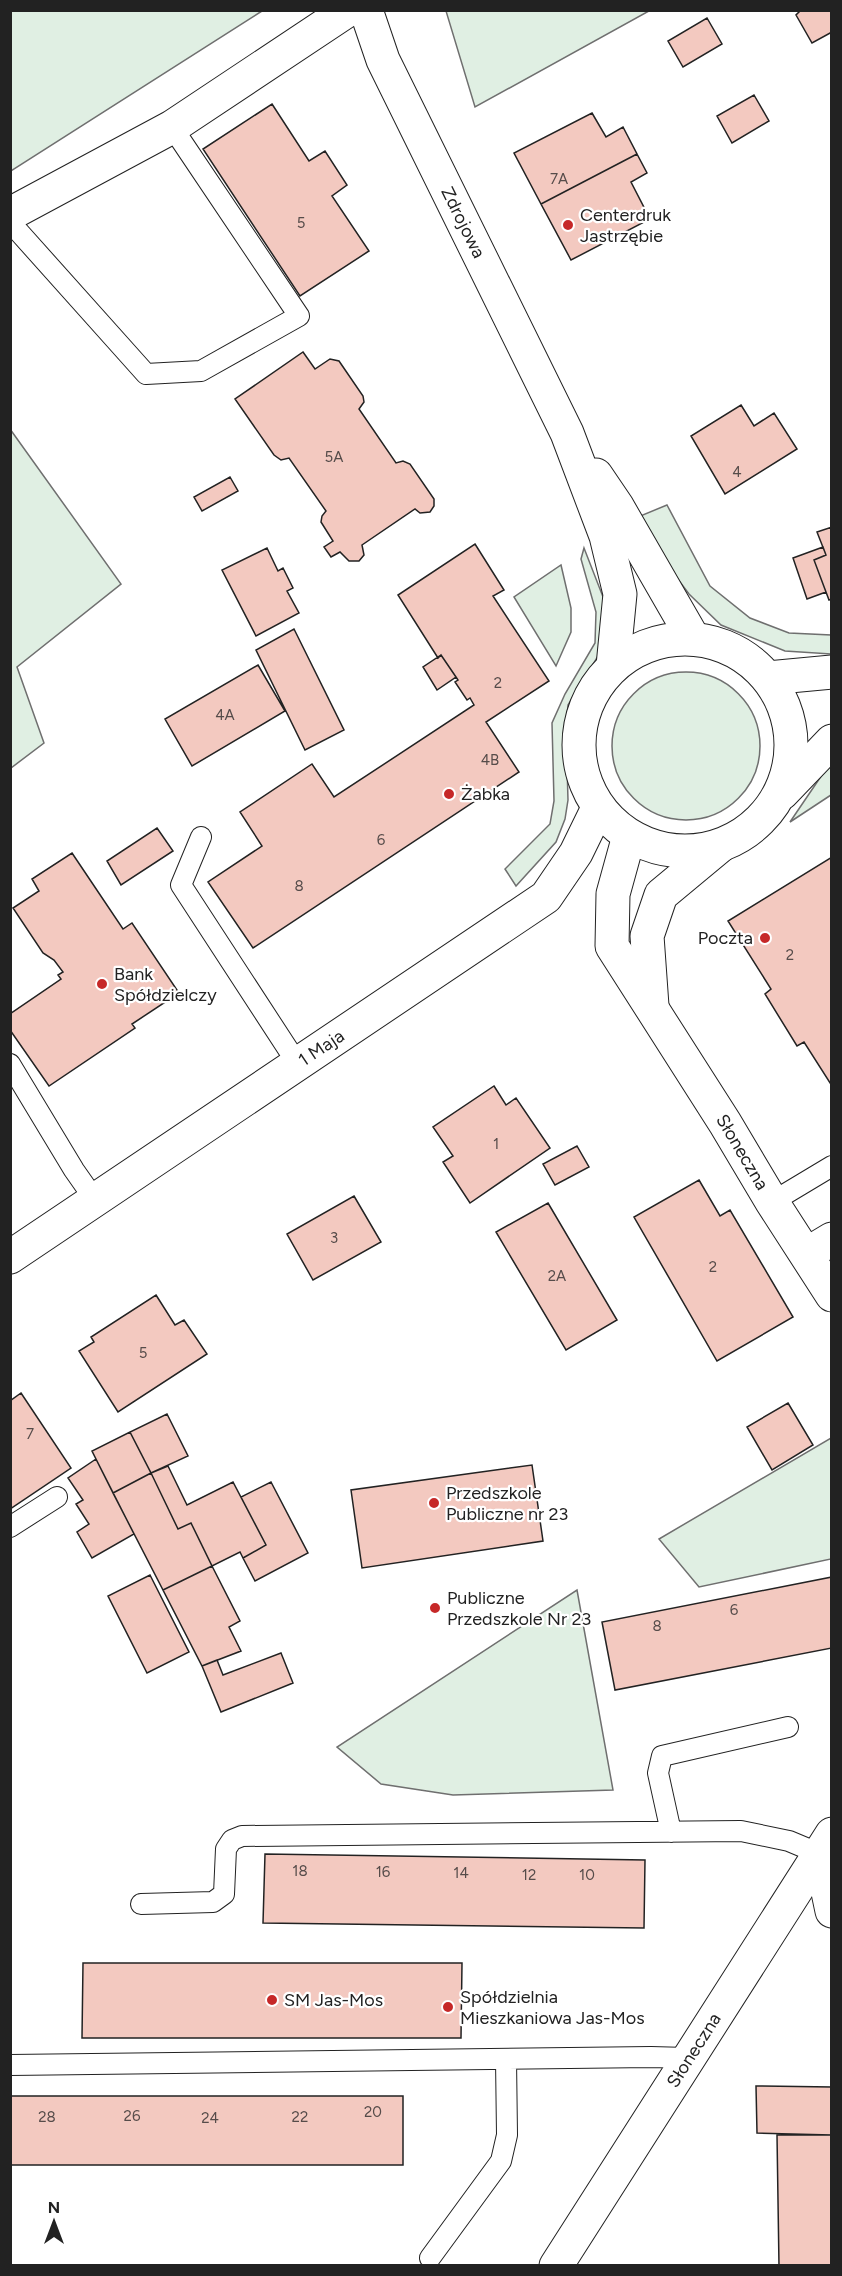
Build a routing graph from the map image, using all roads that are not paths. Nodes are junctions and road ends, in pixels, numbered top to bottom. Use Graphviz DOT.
graph roads {
  1 [pos="348,10"];
  2 [pos="366,10"];
  3 [pos="172,126"];
  4 [pos="10,214"];
  5 [pos="10,222"];
  6 [pos="567,433"];
  7 [pos="693,639"];
  8 [pos="613,666"];
  9 [pos="831,672"];
  10 [pos="768,678"];
  11 [pos="831,741"];
  12 [pos="778,797"];
  13 [pos="598,808"];
  14 [pos="629,836"];
  15 [pos="201,837"];
  16 [pos="720,846"];
  17 [pos="652,1008"];
  18 [pos="297,1063"];
  19 [pos="10,1064"];
  20 [pos="831,1166"];
  21 [pos="95,1200"];
  22 [pos="772,1202"];
  23 [pos="819,1246"];
  24 [pos="10,1257"];
  25 [pos="831,1296"];
  26 [pos="57,1497"];
  27 [pos="10,1527"];
  28 [pos="788,1727"];
  29 [pos="670,1832"];
  30 [pos="826,1844"];
  31 [pos="141,1904"];
  32 [pos="831,1911"];
  33 [pos="687,2058"];
  34 [pos="506,2059"];
  35 [pos="10,2065"];
  36 [pos="430,2258"];
  37 [pos="564,2262"];
  1 -- 3 [label="street"];
  2 -- 6 [label="street, Zdrojowa"];
  3 -- 4 [label="street"];
  3 -- 5 [label="lane"];
  6 -- 7 [label="street, Zdrojowa"];
  6 -- 8 [label="street, Zdrojowa"];
  7 -- 8 [label="street"];
  7 -- 10 [label="street"];
  8 -- 13 [label="street"];
  9 -- 10 [label="street"];
  10 -- 12 [label="street"];
  11 -- 12 [label="street"];
  12 -- 16 [label="street"];
  13 -- 14 [label="street"];
  13 -- 18 [label="street, 1 Maja"];
  14 -- 16 [label="street"];
  14 -- 17 [label="street, Słoneczna"];
  15 -- 18 [label="lane"];
  16 -- 17 [label="street, Słoneczna"];
  17 -- 22 [label="street, Słoneczna"];
  18 -- 21 [label="street, 1 Maja"];
  19 -- 21 [label="lane"];
  20 -- 22 [label="lane"];
  21 -- 24 [label="street, 1 Maja"];
  22 -- 23 [label="street, Słoneczna"];
  23 -- 25 [label="street, Słoneczna"];
  26 -- 27 [label="lane"];
  28 -- 29 [label="lane"];
  29 -- 30 [label="lane"];
  29 -- 31 [label="lane"];
  30 -- 32 [label="street"];
  30 -- 33 [label="street, Słoneczna"];
  33 -- 34 [label="lane"];
  33 -- 37 [label="street, Słoneczna"];
  34 -- 35 [label="lane"];
  34 -- 36 [label="lane"];
}
